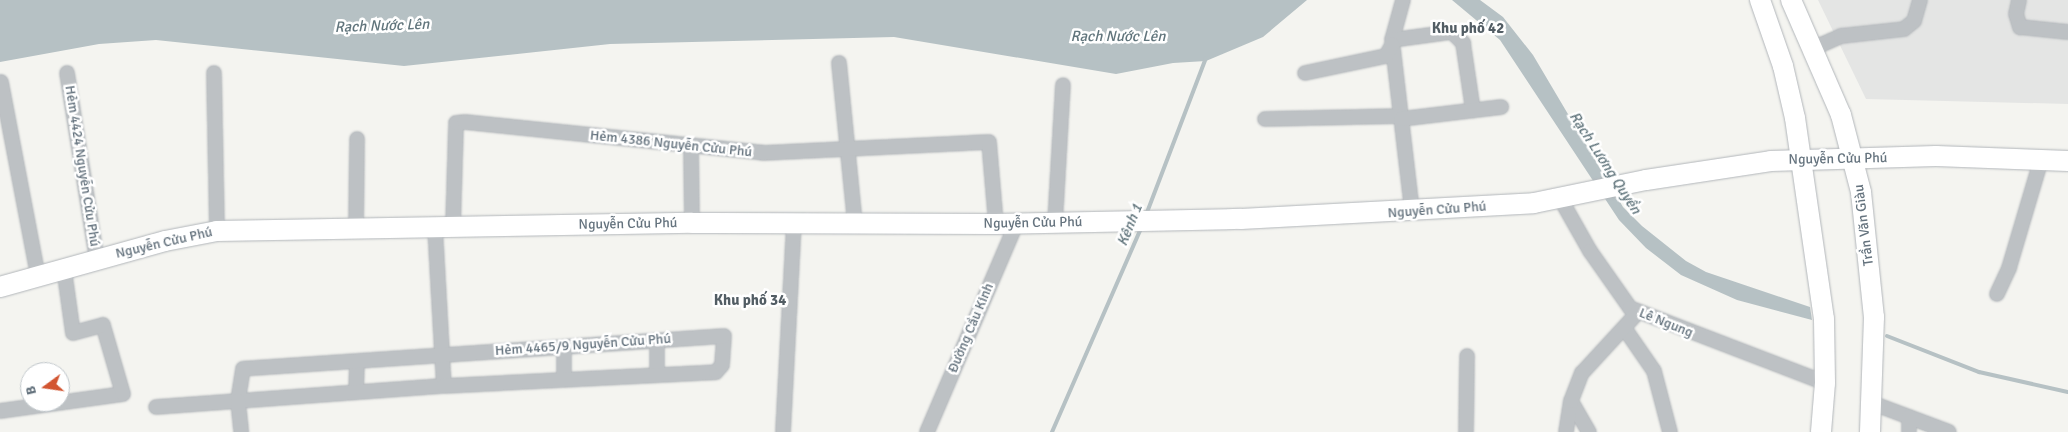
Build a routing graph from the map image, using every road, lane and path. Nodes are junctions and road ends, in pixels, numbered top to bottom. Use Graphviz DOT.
graph roads {
  1 [pos="1403,0"];
  2 [pos="1760,0"];
  3 [pos="1920,0"];
  4 [pos="2019,0"];
  5 [pos="1793,2"];
  6 [pos="2068,32"];
  7 [pos="1392,43"];
  8 [pos="1814,48"];
  9 [pos="839,63"];
  10 [pos="67,73"];
  11 [pos="214,73"];
  12 [pos="1305,73"];
  13 [pos="1,82"];
  14 [pos="1062,85"];
  15 [pos="1501,107"];
  16 [pos="1473,110"];
  17 [pos="1401,118"];
  18 [pos="1265,119"];
  19 [pos="357,139"];
  20 [pos="691,148"];
  21 [pos="848,148"];
  22 [pos="1855,158"];
  23 [pos="1800,160"];
  24 [pos="2042,160"];
  25 [pos="2068,161"];
  26 [pos="1560,198"];
  27 [pos="1412,211"];
  28 [pos="794,222"];
  29 [pos="692,223"];
  30 [pos="855,223"];
  31 [pos="1055,223"];
  32 [pos="996,224"];
  33 [pos="1016,224"];
  34 [pos="444,227"];
  35 [pos="356,228"];
  36 [pos="217,231"];
  37 [pos="97,260"];
  38 [pos="64,269"];
  39 [pos="38,276"];
  40 [pos="0,288"];
  41 [pos="1997,294"];
  42 [pos="1638,312"];
  43 [pos="1625,329"];
  44 [pos="657,341"];
  45 [pos="564,347"];
  46 [pos="442,354"];
  47 [pos="1467,356"];
  48 [pos="357,361"];
  49 [pos="658,375"];
  50 [pos="564,380"];
  51 [pos="1824,384"];
  52 [pos="444,386"];
  53 [pos="356,392"];
  54 [pos="238,401"];
  55 [pos="1571,401"];
  56 [pos="1872,403"];
  57 [pos="156,407"];
  58 [pos="0,411"];
  59 [pos="1909,417"];
  60 [pos="241,432"];
  61 [pos="784,432"];
  62 [pos="927,432"];
  63 [pos="1466,432"];
  64 [pos="1566,432"];
  65 [pos="1589,432"];
  66 [pos="1670,432"];
  67 [pos="1821,432"];
  68 [pos="1870,432"];
  69 [pos="1909,432"];
  70 [pos="1949,432"];
  1 -- 7 [label="street"];
  2 -- 23 [label="main road"];
  3 -- 8 [label="street"];
  4 -- 6 [label="street"];
  5 -- 8 [label="main road, Trần Văn Giàu"];
  7 -- 12 [label="street"];
  7 -- 16 [label="street"];
  7 -- 17 [label="street"];
  8 -- 22 [label="main road, Trần Văn Giàu"];
  9 -- 21 [label="street"];
  10 -- 37 [label="street, Hẻm 4424 Nguyễn Cửu Phú"];
  11 -- 36 [label="street"];
  13 -- 39 [label="street"];
  14 -- 31 [label="street"];
  15 -- 16 [label="street"];
  16 -- 17 [label="street"];
  17 -- 18 [label="street"];
  17 -- 27 [label="street"];
  19 -- 35 [label="street"];
  20 -- 21 [label="street, Hẻm 4386 Nguyễn Cửu Phú"];
  20 -- 29 [label="street"];
  20 -- 34 [label="street, Hẻm 4386 Nguyễn Cửu Phú"];
  21 -- 30 [label="street"];
  21 -- 32 [label="street, Hẻm 4386 Nguyễn Cửu Phú"];
  22 -- 23 [label="main road, Nguyễn Cửu Phú"];
  22 -- 24 [label="main road, Nguyễn Cửu Phú"];
  22 -- 56 [label="main road, Trần Văn Giàu"];
  23 -- 26 [label="main road, Nguyễn Cửu Phú"];
  23 -- 51 [label="main road"];
  24 -- 25 [label="main road, Nguyễn Cửu Phú"];
  24 -- 41 [label="street"];
  26 -- 27 [label="main road, Nguyễn Cửu Phú"];
  26 -- 42 [label="street, Lê Ngung"];
  27 -- 31 [label="main road, Nguyễn Cửu Phú"];
  28 -- 29 [label="main road, Nguyễn Cửu Phú"];
  28 -- 30 [label="main road, Nguyễn Cửu Phú"];
  28 -- 61 [label="street"];
  29 -- 34 [label="main road, Nguyễn Cửu Phú"];
  30 -- 32 [label="main road, Nguyễn Cửu Phú"];
  31 -- 33 [label="main road, Nguyễn Cửu Phú"];
  32 -- 33 [label="main road, Nguyễn Cửu Phú"];
  33 -- 62 [label="street, Đường Cầu Kinh"];
  34 -- 35 [label="main road, Nguyễn Cửu Phú"];
  34 -- 46 [label="street"];
  35 -- 36 [label="main road, Nguyễn Cửu Phú"];
  36 -- 37 [label="main road, Nguyễn Cửu Phú"];
  37 -- 38 [label="main road, Nguyễn Cửu Phú"];
  38 -- 39 [label="main road, Nguyễn Cửu Phú"];
  38 -- 58 [label="street"];
  39 -- 40 [label="main road, Nguyễn Cửu Phú"];
  42 -- 43 [label="street"];
  42 -- 51 [label="street, Lê Ngung"];
  43 -- 55 [label="street"];
  43 -- 66 [label="street"];
  44 -- 45 [label="street, Hẻm 4465/9 Nguyễn Cửu Phú"];
  44 -- 49 [label="street"];
  44 -- 49 [label="street, Hẻm 4465/9 Nguyễn Cửu Phú"];
  45 -- 46 [label="street, Hẻm 4465/9 Nguyễn Cửu Phú"];
  45 -- 50 [label="street"];
  46 -- 48 [label="street, Hẻm 4465/9 Nguyễn Cửu Phú"];
  46 -- 52 [label="street"];
  47 -- 63 [label="street"];
  48 -- 53 [label="street"];
  48 -- 54 [label="street, Hẻm 4465/9 Nguyễn Cửu Phú"];
  49 -- 50 [label="street"];
  50 -- 52 [label="street"];
  51 -- 67 [label="main road"];
  52 -- 53 [label="street"];
  53 -- 54 [label="street"];
  54 -- 57 [label="street"];
  54 -- 60 [label="street"];
  55 -- 64 [label="street"];
  55 -- 65 [label="street"];
  56 -- 59 [label="street"];
  56 -- 68 [label="main road, Trần Văn Giàu"];
  59 -- 69 [label="street"];
  59 -- 70 [label="street"];
}
